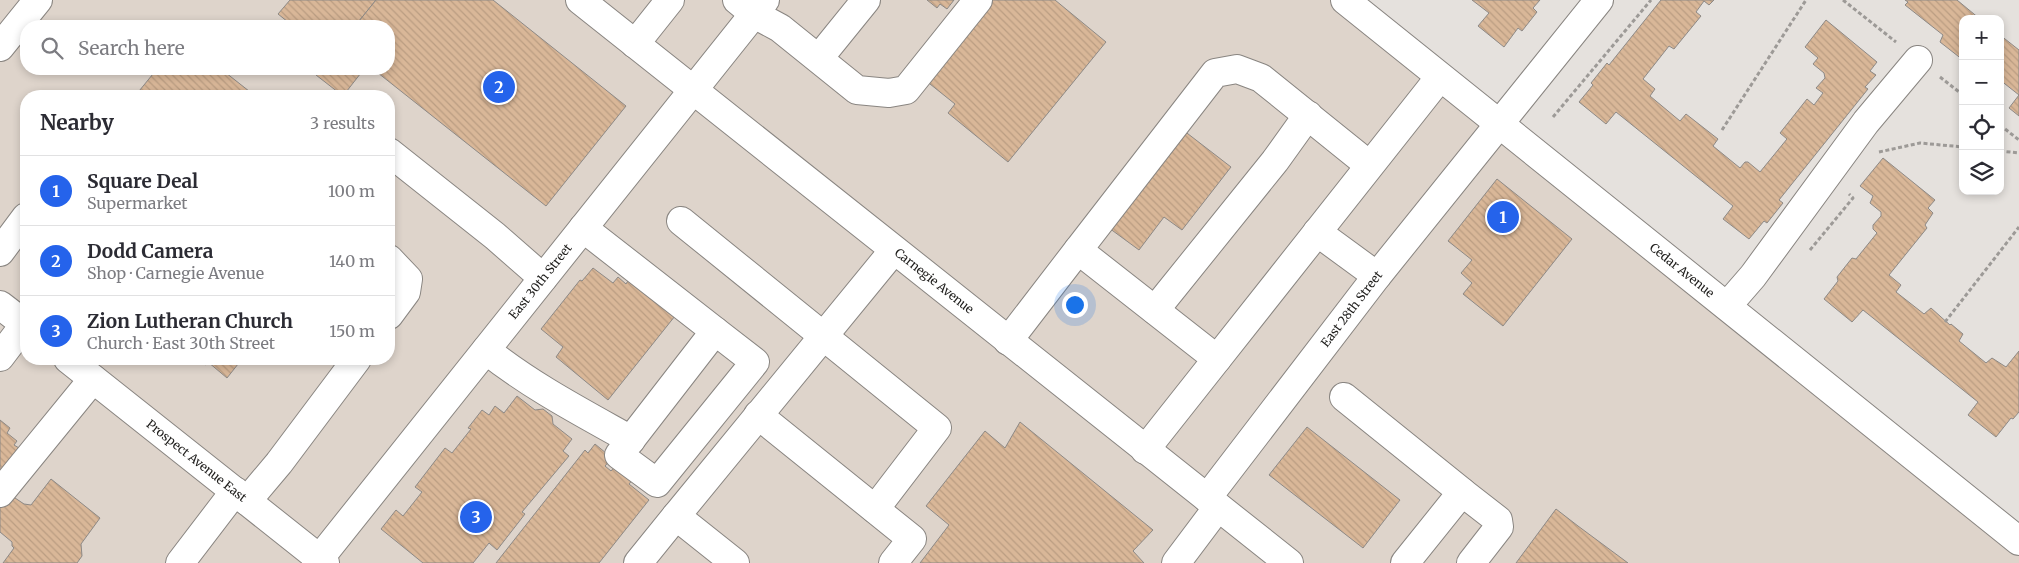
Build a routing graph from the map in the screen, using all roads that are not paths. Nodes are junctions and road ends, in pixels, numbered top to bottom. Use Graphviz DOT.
graph roads {
  1 [pos="38,0"];
  2 [pos="580,0"];
  3 [pos="670,0"];
  4 [pos="866,0"];
  5 [pos="978,0"];
  6 [pos="1345,0"];
  7 [pos="1600,0"];
  8 [pos="752,5"];
  9 [pos="22,20"];
  10 [pos="20,22"];
  11 [pos="635,44"];
  12 [pos="0,47"];
  13 [pos="819,58"];
  14 [pos="1918,60"];
  15 [pos="1440,76"];
  16 [pos="693,90"];
  17 [pos="1308,115"];
  18 [pos="1499,123"];
  19 [pos="395,157"];
  20 [pos="1369,165"];
  21 [pos="681,221"];
  22 [pos="20,226"];
  23 [pos="583,228"];
  24 [pos="1317,232"];
  25 [pos="894,250"];
  26 [pos="1078,250"];
  27 [pos="0,252"];
  28 [pos="395,265"];
  29 [pos="1377,276"];
  30 [pos="543,278"];
  31 [pos="0,305"];
  32 [pos="1727,306"];
  33 [pos="395,307"];
  34 [pos="1155,310"];
  35 [pos="20,320"];
  36 [pos="715,331"];
  37 [pos="20,332"];
  38 [pos="822,336"];
  39 [pos="1008,341"];
  40 [pos="486,350"];
  41 [pos="0,357"];
  42 [pos="1217,358"];
  43 [pos="76,365"];
  44 [pos="352,365"];
  45 [pos="94,379"];
  46 [pos="1344,397"];
  47 [pos="758,416"];
  48 [pos="631,440"];
  49 [pos="1145,450"];
  50 [pos="1462,492"];
  51 [pos="0,493"];
  52 [pos="241,496"];
  53 [pos="1212,502"];
  54 [pos="875,509"];
  55 [pos="676,516"];
  56 [pos="2019,541"];
  57 [pos="321,561"];
  58 [pos="180,563"];
  59 [pos="638,563"];
  60 [pos="736,563"];
  61 [pos="893,563"];
  62 [pos="1176,563"];
  63 [pos="1289,563"];
  64 [pos="1405,563"];
  65 [pos="1470,563"];
  1 -- 9 [label="street"];
  2 -- 11 [label="street, Carnegie Avenue"];
  3 -- 11 [label="street"];
  4 -- 13 [label="street"];
  5 -- 13 [label="street"];
  6 -- 15 [label="street, Cedar Avenue"];
  7 -- 18 [label="street, East 28th Street"];
  8 -- 13 [label="street"];
  8 -- 16 [label="street, East 30th Street"];
  10 -- 12 [label="street"];
  11 -- 16 [label="street, Carnegie Avenue"];
  14 -- 32 [label="street"];
  15 -- 18 [label="street, Cedar Avenue"];
  15 -- 20 [label="street"];
  16 -- 23 [label="street, East 30th Street"];
  16 -- 25 [label="street, Carnegie Avenue"];
  17 -- 20 [label="street"];
  17 -- 26 [label="street"];
  17 -- 34 [label="street"];
  18 -- 29 [label="street, East 28th Street"];
  18 -- 32 [label="street, Cedar Avenue"];
  19 -- 30 [label="street"];
  20 -- 24 [label="street"];
  21 -- 38 [label="street"];
  22 -- 27 [label="street"];
  23 -- 30 [label="street, East 30th Street"];
  23 -- 36 [label="street"];
  24 -- 29 [label="street"];
  24 -- 42 [label="street"];
  25 -- 38 [label="street"];
  25 -- 39 [label="street, Carnegie Avenue"];
  26 -- 34 [label="street"];
  26 -- 39 [label="street"];
  28 -- 33 [label="street"];
  29 -- 53 [label="street, East 28th Street"];
  30 -- 40 [label="street, East 30th Street"];
  31 -- 35 [label="street"];
  32 -- 56 [label="street, Cedar Avenue"];
  34 -- 42 [label="street"];
  36 -- 48 [label="street"];
  36 -- 48 [label="street"];
  37 -- 41 [label="street"];
  38 -- 47 [label="street"];
  38 -- 54 [label="street"];
  39 -- 49 [label="street, Carnegie Avenue"];
  40 -- 48 [label="street"];
  40 -- 57 [label="street, East 30th Street"];
  42 -- 49 [label="street"];
  43 -- 45 [label="street, Prospect Avenue East"];
  44 -- 52 [label="street"];
  45 -- 51 [label="street"];
  45 -- 52 [label="street, Prospect Avenue East"];
  46 -- 50 [label="street"];
  47 -- 54 [label="street"];
  47 -- 55 [label="street"];
  49 -- 53 [label="street, Carnegie Avenue"];
  50 -- 64 [label="street"];
  50 -- 65 [label="street"];
  52 -- 57 [label="street, Prospect Avenue East"];
  52 -- 58 [label="street"];
  53 -- 62 [label="street, East 28th Street"];
  53 -- 63 [label="street, Carnegie Avenue"];
  54 -- 61 [label="street"];
  55 -- 59 [label="street"];
  55 -- 60 [label="street"];
}
